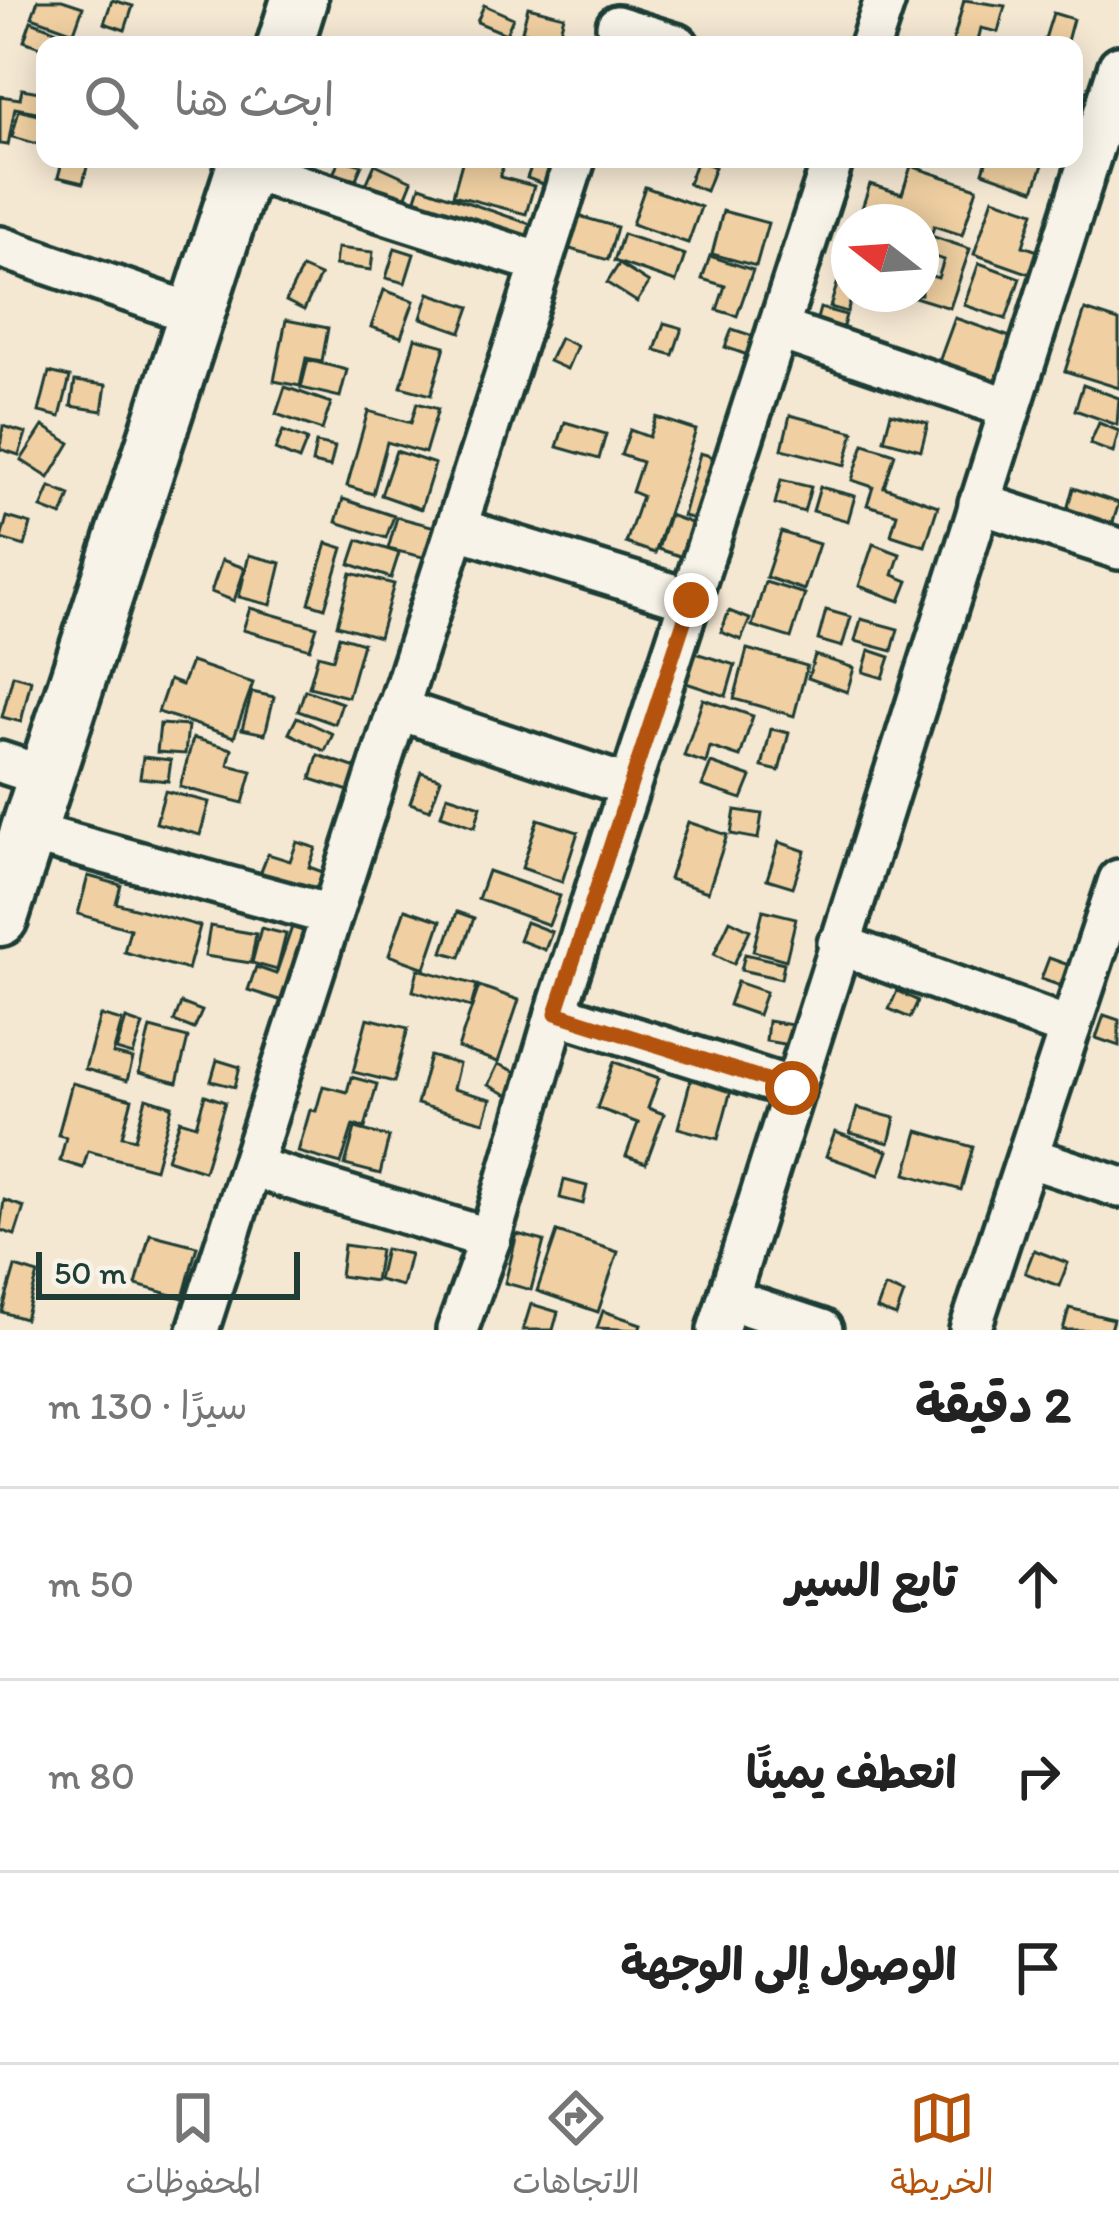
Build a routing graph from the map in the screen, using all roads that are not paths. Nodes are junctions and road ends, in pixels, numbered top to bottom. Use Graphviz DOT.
graph roads {
  1 [pos="299,0"];
  2 [pos="885,0"];
  3 [pos="618,24"];
  4 [pos="288,36"];
  5 [pos="652,36"];
  6 [pos="873,36"];
  7 [pos="1119,65"];
  8 [pos="245,168"];
  9 [pos="258,168"];
  10 [pos="572,168"];
  11 [pos="830,168"];
  12 [pos="1103,172"];
  13 [pos="0,248"];
  14 [pos="542,263"];
  15 [pos="196,315"];
  16 [pos="778,329"];
  17 [pos="1010,408"];
  18 [pos="979,502"];
  19 [pos="456,528"];
  20 [pos="1119,548"];
  21 [pos="691,600"];
  22 [pos="397,709"];
  23 [pos="23,769"];
  24 [pos="629,786"];
  25 [pos="28,832"];
  26 [pos="1117,892"];
  27 [pos="331,915"];
  28 [pos="0,918"];
  29 [pos="838,944"];
  30 [pos="556,1013"];
  31 [pos="1070,1028"];
  32 [pos="792,1088"];
  33 [pos="1028,1157"];
  34 [pos="252,1167"];
  35 [pos="1119,1187"];
  36 [pos="490,1238"];
  37 [pos="723,1315"];
  38 [pos="204,1328"];
  39 [pos="457,1330"];
  40 [pos="822,1330"];
  41 [pos="970,1330"];
  1 -- 4 [label="street"];
  2 -- 6 [label="street"];
  3 -- 5 [label="street"];
  7 -- 12 [label="street"];
  8 -- 15 [label="street"];
  9 -- 14 [label="street"];
  10 -- 14 [label="street"];
  11 -- 16 [label="street"];
  12 -- 17 [label="street"];
  13 -- 15 [label="street"];
  14 -- 19 [label="street"];
  15 -- 23 [label="street"];
  16 -- 17 [label="street"];
  16 -- 21 [label="street"];
  17 -- 18 [label="street"];
  18 -- 20 [label="street"];
  18 -- 29 [label="street"];
  19 -- 21 [label="street"];
  19 -- 22 [label="street"];
  21 -- 24 [label="street"];
  22 -- 24 [label="street"];
  22 -- 27 [label="street"];
  23 -- 25 [label="street"];
  24 -- 30 [label="street"];
  25 -- 27 [label="street"];
  25 -- 28 [label="street"];
  26 -- 31 [label="street"];
  27 -- 34 [label="street"];
  29 -- 31 [label="street"];
  29 -- 32 [label="street"];
  30 -- 32 [label="street"];
  30 -- 36 [label="street"];
  31 -- 33 [label="street"];
  32 -- 37 [label="street"];
  33 -- 35 [label="street"];
  33 -- 41 [label="street"];
  34 -- 36 [label="street"];
  34 -- 38 [label="street"];
  36 -- 39 [label="street"];
  37 -- 40 [label="street"];
}
